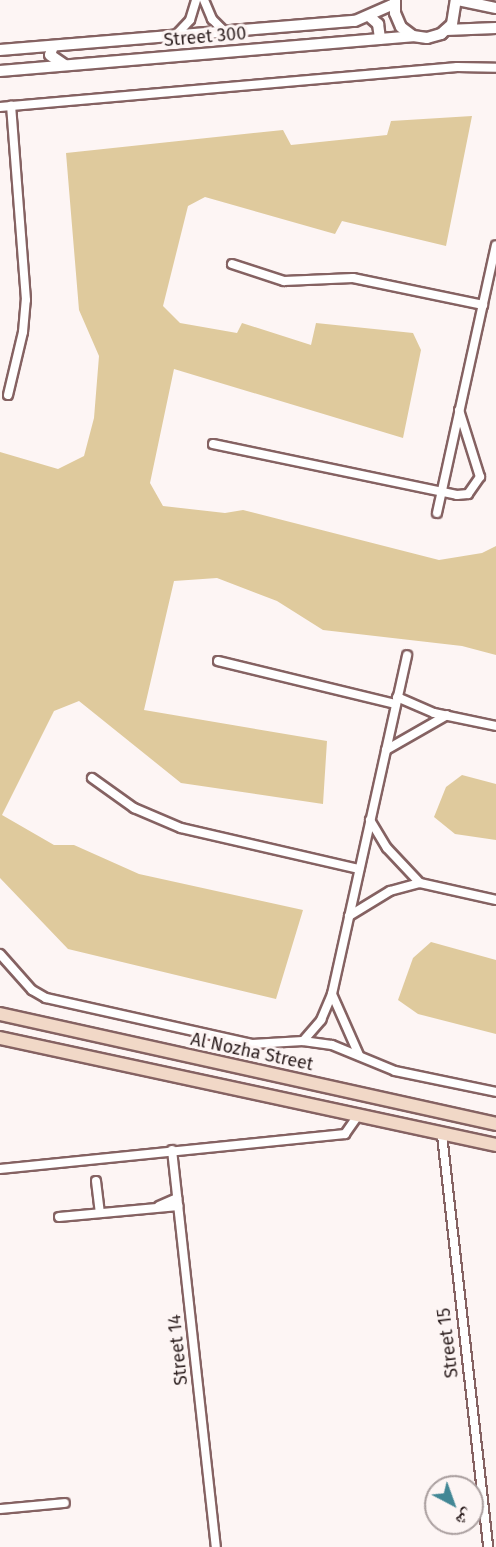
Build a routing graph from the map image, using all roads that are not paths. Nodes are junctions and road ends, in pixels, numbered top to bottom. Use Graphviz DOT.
graph roads {
  1 [pos="196,0"];
  2 [pos="204,0"];
  3 [pos="457,0"];
  4 [pos="394,2"];
  5 [pos="496,8"];
  6 [pos="193,13"];
  7 [pos="208,13"];
  8 [pos="370,17"];
  9 [pos="496,28"];
  10 [pos="223,30"];
  11 [pos="446,30"];
  12 [pos="177,34"];
  13 [pos="413,36"];
  14 [pos="380,39"];
  15 [pos="52,46"];
  16 [pos="20,49"];
  17 [pos="0,50"];
  18 [pos="66,65"];
  19 [pos="31,68"];
  20 [pos="496,68"];
  21 [pos="0,71"];
  22 [pos="11,106"];
  23 [pos="0,107"];
  24 [pos="496,245"];
  25 [pos="232,264"];
  26 [pos="483,305"];
  27 [pos="8,395"];
  28 [pos="459,410"];
  29 [pos="213,444"];
  30 [pos="442,493"];
  31 [pos="437,513"];
  32 [pos="407,655"];
  33 [pos="218,661"];
  34 [pos="396,700"];
  35 [pos="447,716"];
  36 [pos="496,726"];
  37 [pos="386,750"];
  38 [pos="92,778"];
  39 [pos="370,820"];
  40 [pos="359,869"];
  41 [pos="420,884"];
  42 [pos="496,900"];
  43 [pos="349,916"];
  44 [pos="0,954"];
  45 [pos="332,994"];
  46 [pos="0,1014"];
  47 [pos="0,1038"];
  48 [pos="303,1041"];
  49 [pos="359,1055"];
  50 [pos="306,1082"];
  51 [pos="341,1089"];
  52 [pos="496,1092"];
  53 [pos="302,1102"];
  54 [pos="336,1110"];
  55 [pos="359,1114"];
  56 [pos="496,1124"];
  57 [pos="442,1135"];
  58 [pos="496,1145"];
  59 [pos="172,1150"];
  60 [pos="0,1169"];
  61 [pos="96,1181"];
  62 [pos="178,1202"];
  63 [pos="100,1212"];
  64 [pos="59,1217"];
  65 [pos="65,1503"];
  66 [pos="0,1509"];
  67 [pos="216,1547"];
  68 [pos="488,1547"];
  1 -- 6 [label="street"];
  2 -- 7 [label="street"];
  3 -- 5 [label="street"];
  3 -- 11 [label="street"];
  4 -- 8 [label="street, Street 300"];
  4 -- 13 [label="street"];
  6 -- 7 [label="street"];
  6 -- 12 [label="street"];
  7 -- 10 [label="street"];
  8 -- 10 [label="street, Street 300"];
  8 -- 14 [label="street"];
  9 -- 11 [label="street"];
  10 -- 12 [label="street, Street 300"];
  11 -- 13 [label="street, Street 300"];
  12 -- 15 [label="street, Street 300"];
  13 -- 14 [label="street, Street 300"];
  14 -- 18 [label="street, Street 300"];
  15 -- 16 [label="street, Street 300"];
  15 -- 18 [label="street"];
  16 -- 17 [label="street, Street 300"];
  16 -- 19 [label="street"];
  18 -- 19 [label="street, Street 300"];
  19 -- 21 [label="street, Street 300"];
  20 -- 22 [label="street"];
  22 -- 23 [label="street"];
  22 -- 27 [label="street"];
  24 -- 26 [label="street"];
  25 -- 26 [label="street"];
  26 -- 28 [label="street"];
  28 -- 30 [label="street"];
  28 -- 30 [label="street"];
  29 -- 30 [label="street"];
  30 -- 31 [label="street"];
  32 -- 34 [label="street"];
  33 -- 34 [label="street"];
  34 -- 35 [label="street"];
  34 -- 37 [label="street"];
  35 -- 36 [label="street"];
  35 -- 37 [label="street"];
  37 -- 39 [label="street"];
  38 -- 40 [label="street"];
  39 -- 40 [label="street"];
  39 -- 41 [label="street"];
  40 -- 43 [label="street"];
  41 -- 42 [label="street"];
  41 -- 43 [label="street"];
  43 -- 45 [label="street"];
  44 -- 48 [label="street"];
  45 -- 48 [label="street"];
  45 -- 49 [label="street"];
  46 -- 50 [label="main road, Al Nozha Street"];
  47 -- 53 [label="main road"];
  48 -- 49 [label="street"];
  49 -- 52 [label="street"];
  50 -- 51 [label="main road, Al Nozha Street"];
  50 -- 53 [label="main road"];
  51 -- 54 [label="main road"];
  51 -- 56 [label="main road, Al Nozha Street"];
  53 -- 54 [label="main road"];
  54 -- 55 [label="main road"];
  55 -- 57 [label="main road"];
  55 -- 59 [label="street"];
  57 -- 58 [label="main road"];
  57 -- 68 [label="street, Street 15"];
  59 -- 60 [label="street"];
  59 -- 62 [label="street, Street 14"];
  61 -- 63 [label="street"];
  62 -- 63 [label="street"];
  62 -- 67 [label="street, Street 14"];
  63 -- 64 [label="street"];
  65 -- 66 [label="street"];
}
